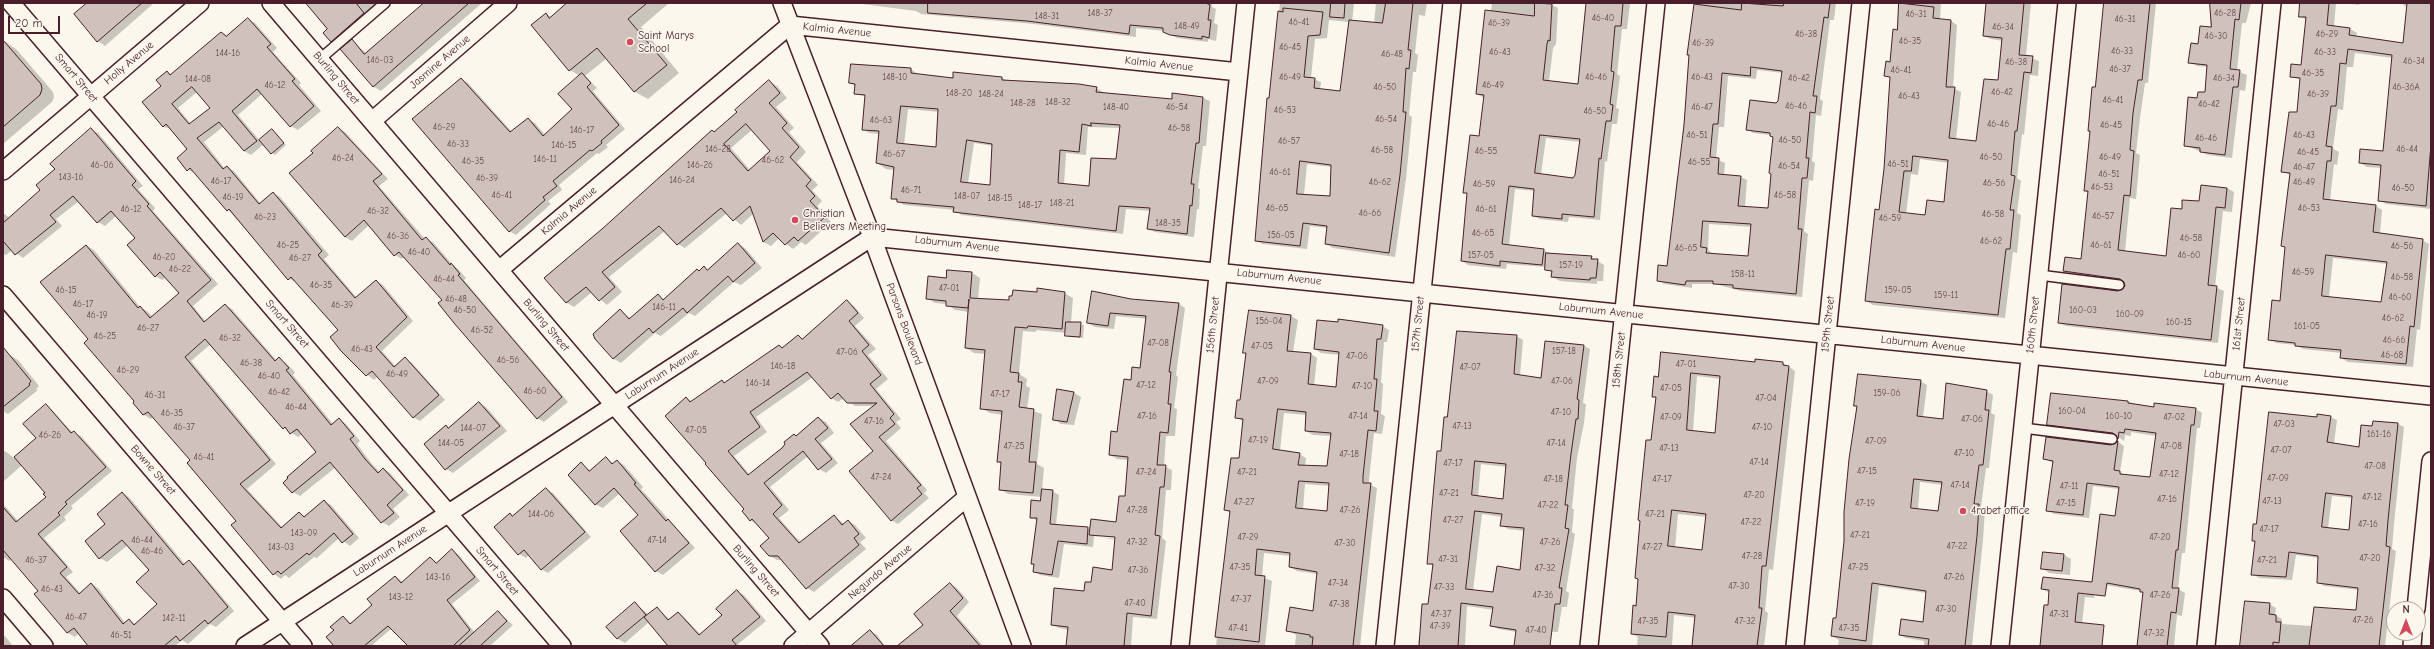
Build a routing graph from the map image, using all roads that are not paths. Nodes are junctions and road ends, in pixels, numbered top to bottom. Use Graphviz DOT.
graph roads {
  1 [pos="12,3"];
  2 [pos="200,3"];
  3 [pos="272,3"];
  4 [pos="385,3"];
  5 [pos="508,3"];
  6 [pos="782,3"];
  7 [pos="1246,3"];
  8 [pos="1452,3"];
  9 [pos="1656,3"];
  10 [pos="1861,3"];
  11 [pos="2067,3"];
  12 [pos="2272,3"];
  13 [pos="790,25"];
  14 [pos="320,59"];
  15 [pos="1239,72"];
  16 [pos="91,96"];
  17 [pos="372,121"];
  18 [pos="3,171"];
  19 [pos="872,236"];
  20 [pos="499,270"];
  21 [pos="1218,271"];
  22 [pos="2039,275"];
  23 [pos="2119,285"];
  24 [pos="1422,292"];
  25 [pos="3,295"];
  26 [pos="1624,313"];
  27 [pos="1827,334"];
  28 [pos="2030,355"];
  29 [pos="2233,377"];
  30 [pos="2431,396"];
  31 [pos="615,405"];
  32 [pos="2023,428"];
  33 [pos="2112,439"];
  34 [pos="2431,461"];
  35 [pos="966,498"];
  36 [pos="448,513"];
  37 [pos="3,598"];
  38 [pos="2417,601"];
  39 [pos="282,621"];
  40 [pos="809,632"];
  41 [pos="44,646"];
  42 [pos="245,646"];
  43 [pos="303,646"];
  44 [pos="562,646"];
  45 [pos="793,646"];
  46 [pos="820,646"];
  47 [pos="1022,646"];
  48 [pos="1180,646"];
  49 [pos="1385,646"];
  50 [pos="1589,646"];
  51 [pos="1795,646"];
  52 [pos="2000,646"];
  53 [pos="2206,646"];
  1 -- 16 [label="street, Smart Street"];
  2 -- 16 [label="street, Holly Avenue"];
  3 -- 14 [label="street, Burling Street"];
  4 -- 14 [label="lane"];
  5 -- 17 [label="street, Jasmine Avenue"];
  6 -- 13 [label="street, Parsons Boulevard"];
  7 -- 15 [label="street, 156th Street"];
  8 -- 24 [label="street, 157th Street"];
  9 -- 26 [label="street, 158th Street"];
  10 -- 27 [label="street, 159th Street"];
  11 -- 22 [label="street, 160th Street"];
  12 -- 29 [label="street, 161st Street"];
  13 -- 15 [label="street, Kalmia Avenue"];
  13 -- 19 [label="street, Parsons Boulevard"];
  13 -- 20 [label="street, Kalmia Avenue"];
  14 -- 17 [label="street, Burling Street"];
  15 -- 21 [label="street, 156th Street"];
  16 -- 18 [label="street, Holly Avenue"];
  16 -- 36 [label="street, Smart Street"];
  17 -- 20 [label="street, Burling Street"];
  19 -- 21 [label="street, Laburnum Avenue"];
  19 -- 31 [label="street, Laburnum Avenue"];
  19 -- 35 [label="street, Parsons Boulevard"];
  20 -- 31 [label="street, Burling Street"];
  21 -- 24 [label="street, Laburnum Avenue"];
  21 -- 48 [label="street, 156th Street"];
  22 -- 23 [label="lane"];
  22 -- 28 [label="street, 160th Street"];
  24 -- 26 [label="street, Laburnum Avenue"];
  24 -- 49 [label="street, 157th Street"];
  25 -- 39 [label="street, Bowne Street"];
  26 -- 27 [label="street, Laburnum Avenue"];
  26 -- 50 [label="street, 158th Street"];
  27 -- 28 [label="street, Laburnum Avenue"];
  27 -- 51 [label="street, 159th Street"];
  28 -- 29 [label="street, Laburnum Avenue"];
  28 -- 32 [label="street, 160th Street"];
  29 -- 30 [label="street, Laburnum Avenue"];
  29 -- 53 [label="street, 161st Street"];
  31 -- 36 [label="street, Laburnum Avenue"];
  31 -- 40 [label="street, Burling Street"];
  32 -- 33 [label="lane"];
  32 -- 52 [label="street, 160th Street"];
  34 -- 38 [label="street"];
  35 -- 40 [label="street, Negundo Avenue"];
  35 -- 47 [label="street, Parsons Boulevard"];
  36 -- 39 [label="street, Laburnum Avenue"];
  36 -- 44 [label="street, Smart Street"];
  37 -- 41 [label="street"];
  39 -- 42 [label="street, Laburnum Avenue"];
  39 -- 43 [label="street, Bowne Street"];
  40 -- 45 [label="street, Negundo Avenue"];
  40 -- 46 [label="street, Burling Street"];
}
